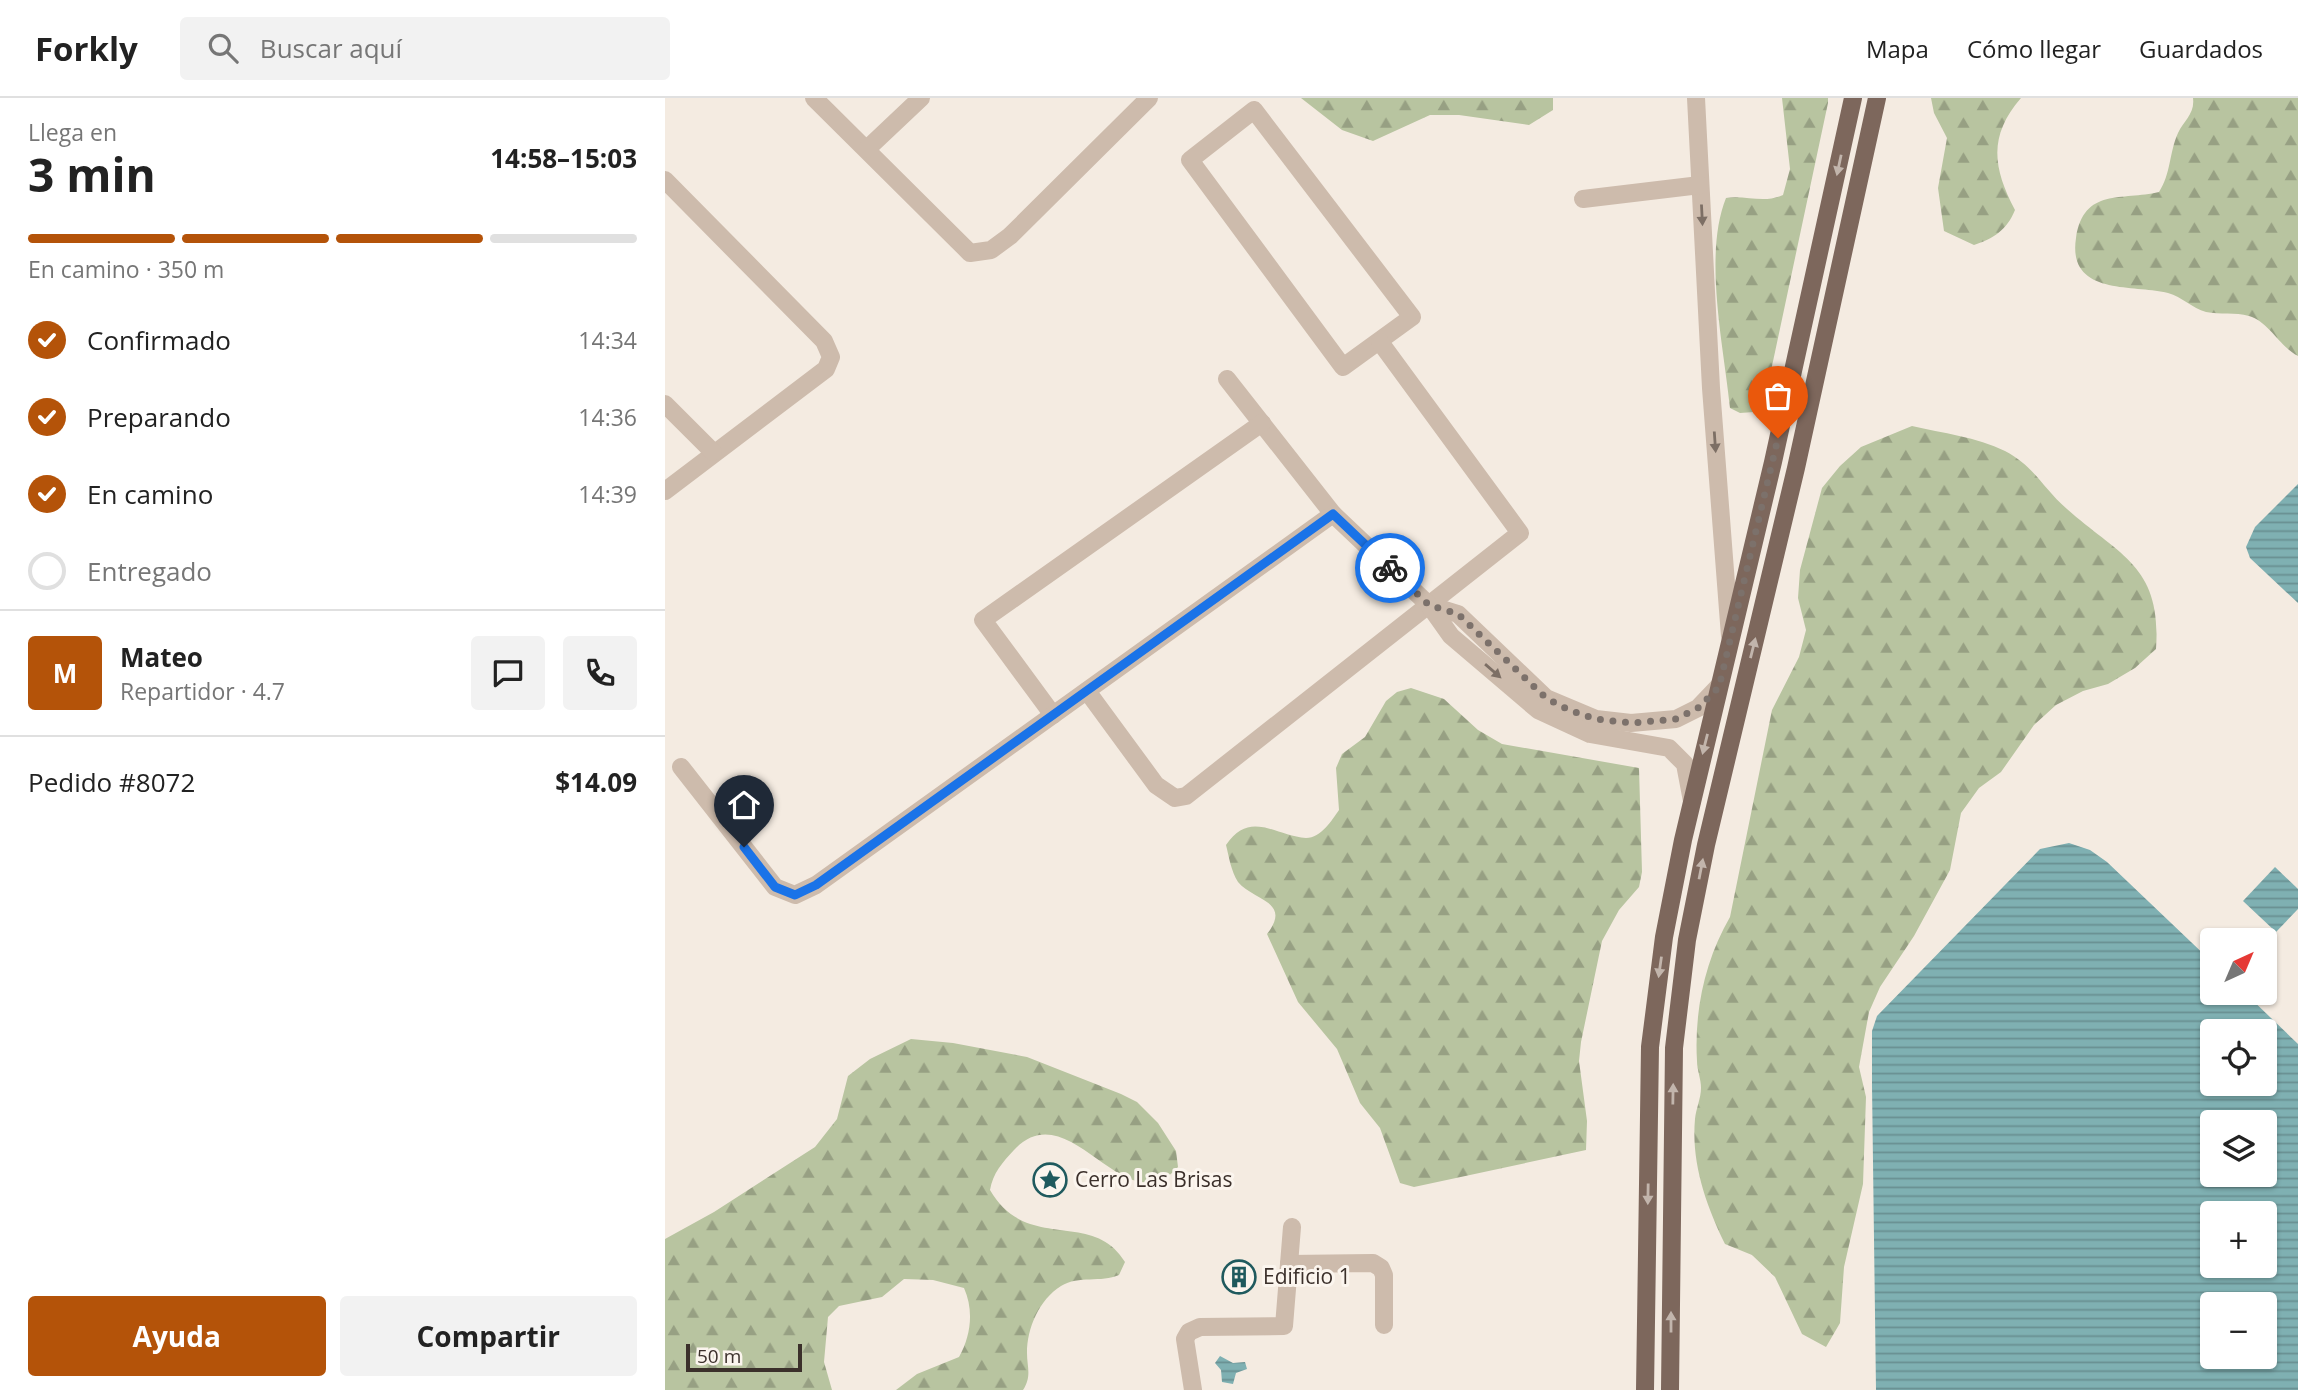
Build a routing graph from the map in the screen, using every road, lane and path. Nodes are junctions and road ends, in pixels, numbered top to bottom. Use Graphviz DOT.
graph roads {
  1 [pos="814,98"];
  2 [pos="921,98"];
  3 [pos="1149,98"];
  4 [pos="1696,98"];
  5 [pos="1853,98"];
  6 [pos="1877,98"];
  7 [pos="867,149"];
  8 [pos="665,180"];
  9 [pos="1700,185"];
  10 [pos="1583,199"];
  11 [pos="1380,341"];
  12 [pos="1227,379"];
  13 [pos="665,404"];
  14 [pos="1262,423"];
  15 [pos="713,452"];
  16 [pos="665,491"];
  17 [pos="1333,514"];
  18 [pos="1429,605"];
  19 [pos="1482,637"];
  20 [pos="1731,638"];
  21 [pos="1468,650"];
  22 [pos="1719,687"];
  23 [pos="1087,691"];
  24 [pos="1053,715"];
  25 [pos="1566,716"];
  26 [pos="681,767"];
  27 [pos="1692,802"];
  28 [pos="1292,1227"];
  29 [pos="1289,1264"];
  30 [pos="1384,1325"];
  31 [pos="1193,1390"];
  32 [pos="1645,1390"];
  33 [pos="1670,1390"];
  1 -- 7 [label="street"];
  2 -- 7 [label="street"];
  3 -- 7 [label="street"];
  4 -- 9 [label="street"];
  5 -- 20 [label="main road, one-way"];
  33 -- 6 [label="main road, one-way"];
  8 -- 15 [label="street"];
  9 -- 10 [label="street"];
  9 -- 20 [label="street, one-way"];
  11 -- 11 [label="street"];
  11 -- 18 [label="street"];
  12 -- 14 [label="street"];
  13 -- 15 [label="street"];
  14 -- 17 [label="street"];
  14 -- 24 [label="street"];
  15 -- 16 [label="street"];
  17 -- 18 [label="street"];
  17 -- 23 [label="street"];
  18 -- 19 [label="street"];
  18 -- 21 [label="street"];
  18 -- 23 [label="street"];
  19 -- 21 [label="street"];
  19 -- 25 [label="street"];
  20 -- 22 [label="main road"];
  21 -- 25 [label="street, one-way"];
  22 -- 25 [label="street"];
  22 -- 27 [label="main road, one-way"];
  23 -- 24 [label="street"];
  24 -- 26 [label="street"];
  25 -- 27 [label="street"];
  27 -- 32 [label="main road, one-way"];
  28 -- 29 [label="street"];
  29 -- 30 [label="street"];
  29 -- 31 [label="street"];
}
